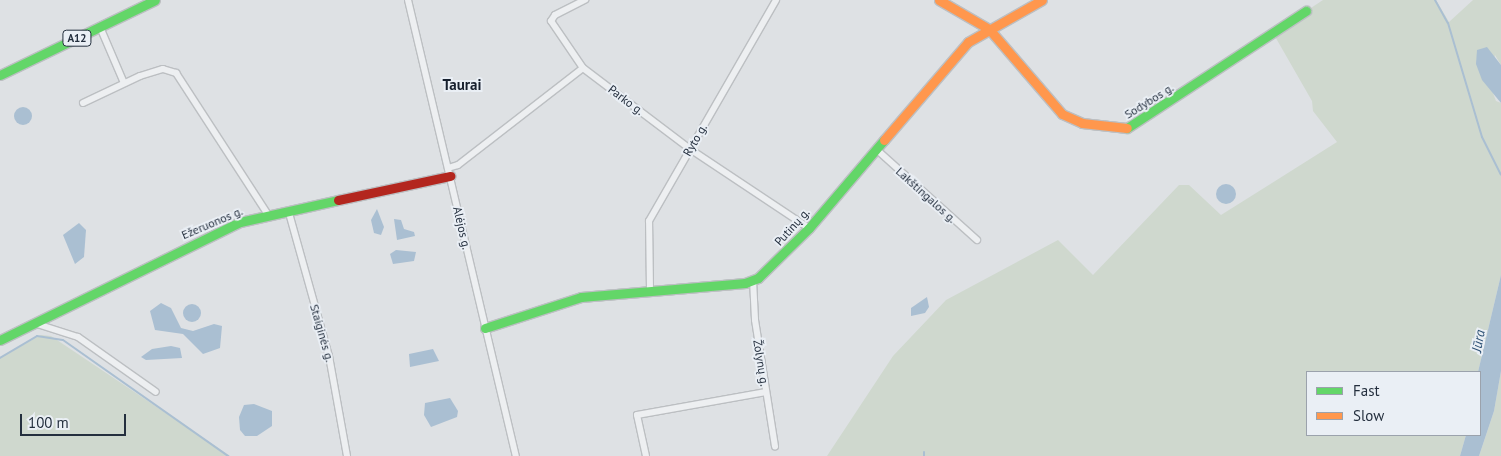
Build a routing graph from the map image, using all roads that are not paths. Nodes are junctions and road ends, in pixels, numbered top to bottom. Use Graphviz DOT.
graph roads {
  1 [pos="154,0"];
  2 [pos="408,0"];
  3 [pos="585,0"];
  4 [pos="776,0"];
  5 [pos="939,0"];
  6 [pos="1042,0"];
  7 [pos="1306,11"];
  8 [pos="100,26"];
  9 [pos="989,29"];
  10 [pos="583,68"];
  11 [pos="0,75"];
  12 [pos="124,83"];
  13 [pos="83,103"];
  14 [pos="876,149"];
  15 [pos="690,150"];
  16 [pos="449,172"];
  17 [pos="289,212"];
  18 [pos="269,216"];
  19 [pos="809,228"];
  20 [pos="977,240"];
  21 [pos="754,280"];
  22 [pos="650,289"];
  23 [pos="34,322"];
  24 [pos="485,328"];
  25 [pos="0,340"];
  26 [pos="156,392"];
  27 [pos="766,392"];
  28 [pos="774,446"];
  29 [pos="347,456"];
  30 [pos="516,456"];
  31 [pos="646,456"];
  1 -- 8 [label="main road, A12"];
  2 -- 16 [label="street, Alėjos g."];
  3 -- 10 [label="street, Parko g."];
  4 -- 15 [label="street, Ryto g."];
  5 -- 9 [label="main road, Sodybos g."];
  6 -- 9 [label="main road, Putinų g."];
  7 -- 9 [label="main road, Sodybos g."];
  8 -- 11 [label="main road, A12"];
  8 -- 12 [label="street"];
  9 -- 14 [label="main road, Putinų g."];
  10 -- 15 [label="street, Parko g."];
  10 -- 16 [label="street"];
  12 -- 13 [label="street"];
  12 -- 18 [label="street"];
  14 -- 19 [label="main road, Putinų g."];
  14 -- 20 [label="street, Lakštingalos g."];
  15 -- 19 [label="street, Parko g."];
  15 -- 22 [label="street, Ryto g."];
  16 -- 17 [label="main road, Ežeruonos g."];
  16 -- 24 [label="street, Alėjos g."];
  17 -- 18 [label="main road, Ežeruonos g."];
  17 -- 29 [label="street, Staiginės g."];
  18 -- 23 [label="main road, Ežeruonos g."];
  19 -- 21 [label="main road, Putinų g."];
  21 -- 22 [label="main road"];
  21 -- 27 [label="street, Žolynų g."];
  22 -- 24 [label="main road"];
  23 -- 25 [label="main road, Ežeruonos g."];
  23 -- 26 [label="street"];
  24 -- 30 [label="street, Alėjos g."];
  27 -- 28 [label="street, Žolynų g."];
  27 -- 31 [label="street"];
}
